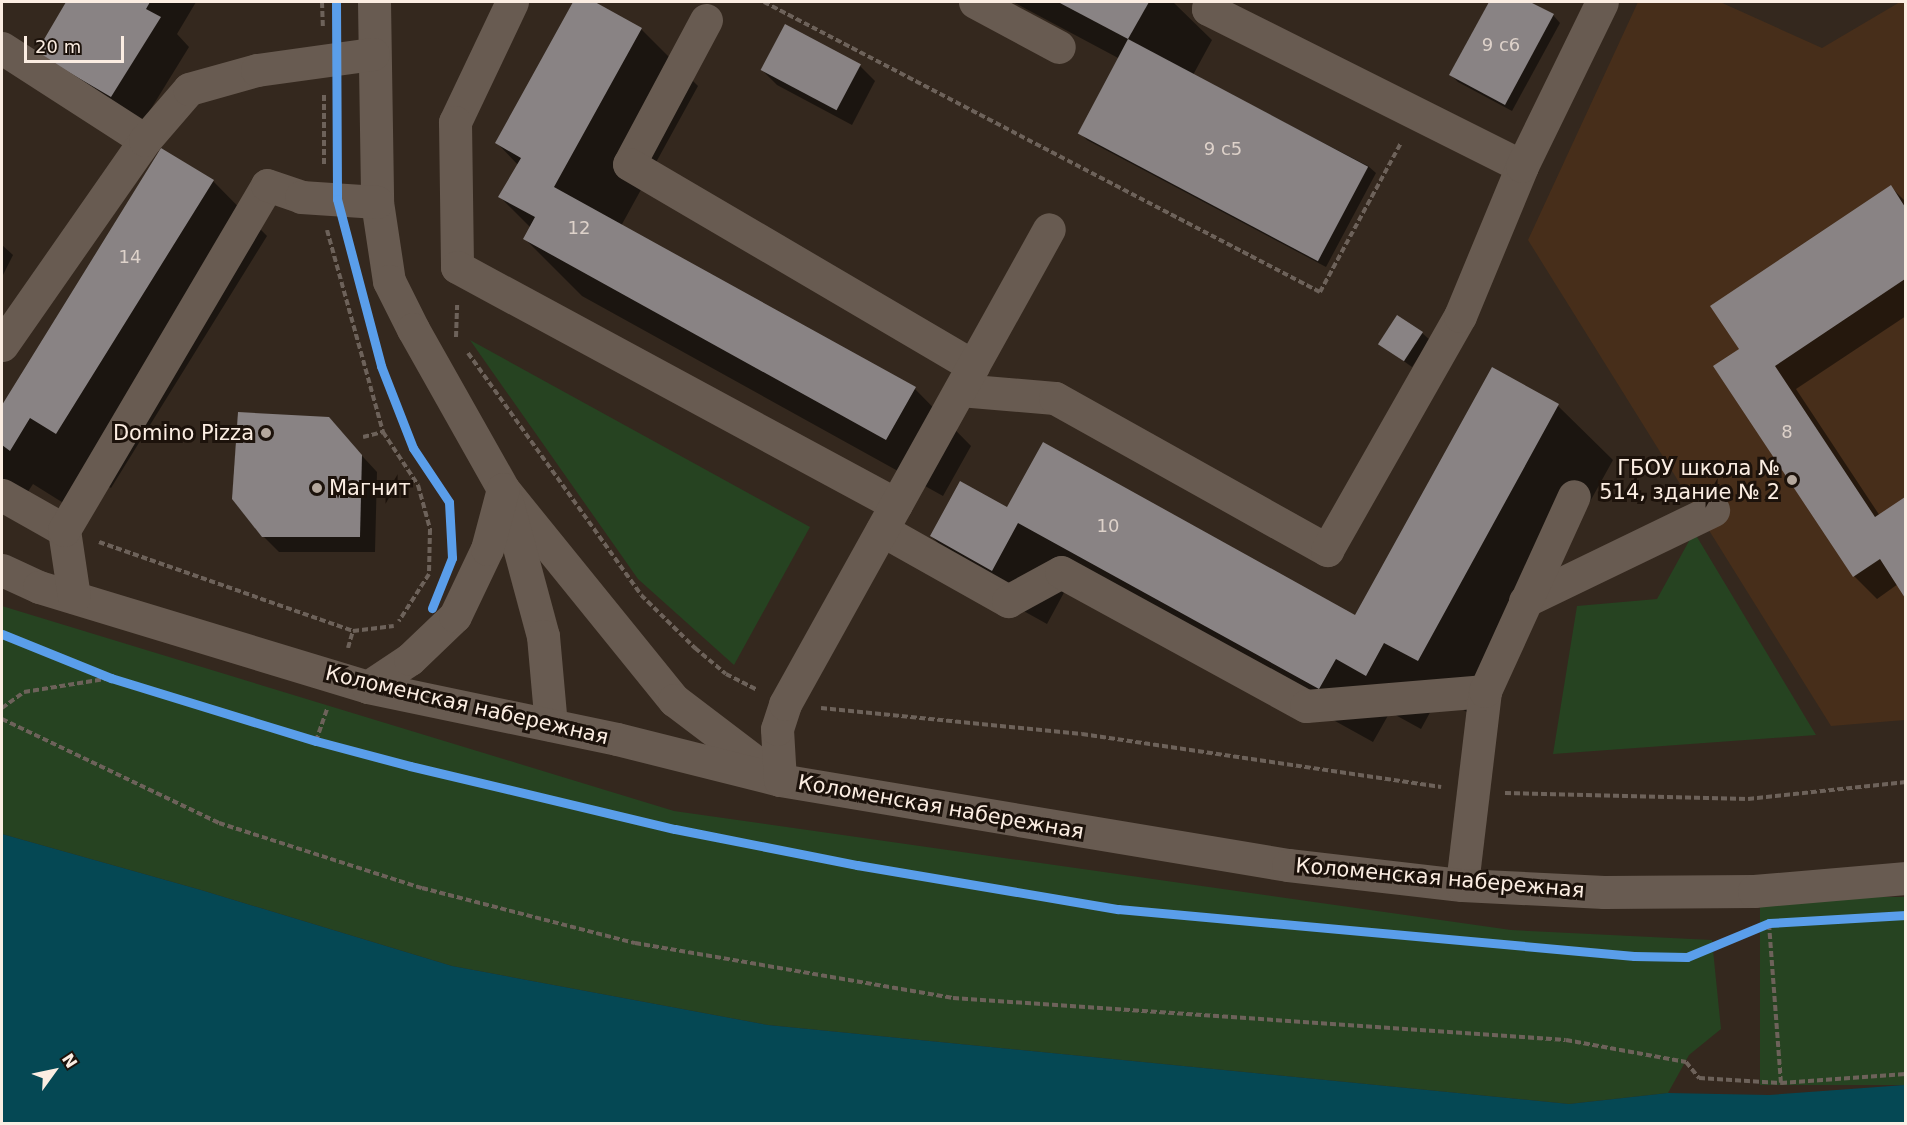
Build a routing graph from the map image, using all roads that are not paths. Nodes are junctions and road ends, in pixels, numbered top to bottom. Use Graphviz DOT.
graph roads {
  1 [pos="374,2"];
  2 [pos="512,2"];
  3 [pos="975,2"];
  4 [pos="1209,2"];
  5 [pos="1602,2"];
  6 [pos="706,20"];
  7 [pos="1059,47"];
  8 [pos="2,48"];
  9 [pos="373,54"];
  10 [pos="146,140"];
  11 [pos="1522,166"];
  12 [pos="377,202"];
  13 [pos="1049,229"];
  14 [pos="2,345"];
  15 [pos="967,378"];
  16 [pos="503,489"];
  17 [pos="2,495"];
  18 [pos="1574,496"];
  19 [pos="1713,510"];
  20 [pos="889,517"];
  21 [pos="64,530"];
  22 [pos="2,570"];
  23 [pos="74,597"];
  24 [pos="1525,601"];
  25 [pos="368,687"];
  26 [pos="1485,691"];
  27 [pos="551,725"];
  28 [pos="780,780"];
  29 [pos="1905,878"];
  30 [pos="1462,885"];
  1 -- 9 [label="street"];
  2 -- 20 [label="street"];
  3 -- 7 [label="street"];
  4 -- 11 [label="street"];
  5 -- 11 [label="street"];
  6 -- 15 [label="street"];
  8 -- 10 [label="street"];
  9 -- 10 [label="street"];
  9 -- 12 [label="street"];
  10 -- 14 [label="street"];
  11 -- 15 [label="street"];
  12 -- 16 [label="street"];
  12 -- 21 [label="street"];
  13 -- 15 [label="street"];
  15 -- 20 [label="street"];
  16 -- 25 [label="street"];
  16 -- 27 [label="street"];
  16 -- 28 [label="street"];
  17 -- 21 [label="street"];
  18 -- 24 [label="street"];
  19 -- 24 [label="street"];
  20 -- 26 [label="street"];
  20 -- 28 [label="street"];
  21 -- 23 [label="street"];
  22 -- 23 [label="street, Коломенская набережная"];
  23 -- 25 [label="street, Коломенская набережная"];
  24 -- 26 [label="street"];
  25 -- 27 [label="street, Коломенская набережная"];
  26 -- 30 [label="street"];
  27 -- 28 [label="street, Коломенская набережная"];
  28 -- 30 [label="street, Коломенская набережная"];
  29 -- 30 [label="street, Коломенская набережная"];
}
